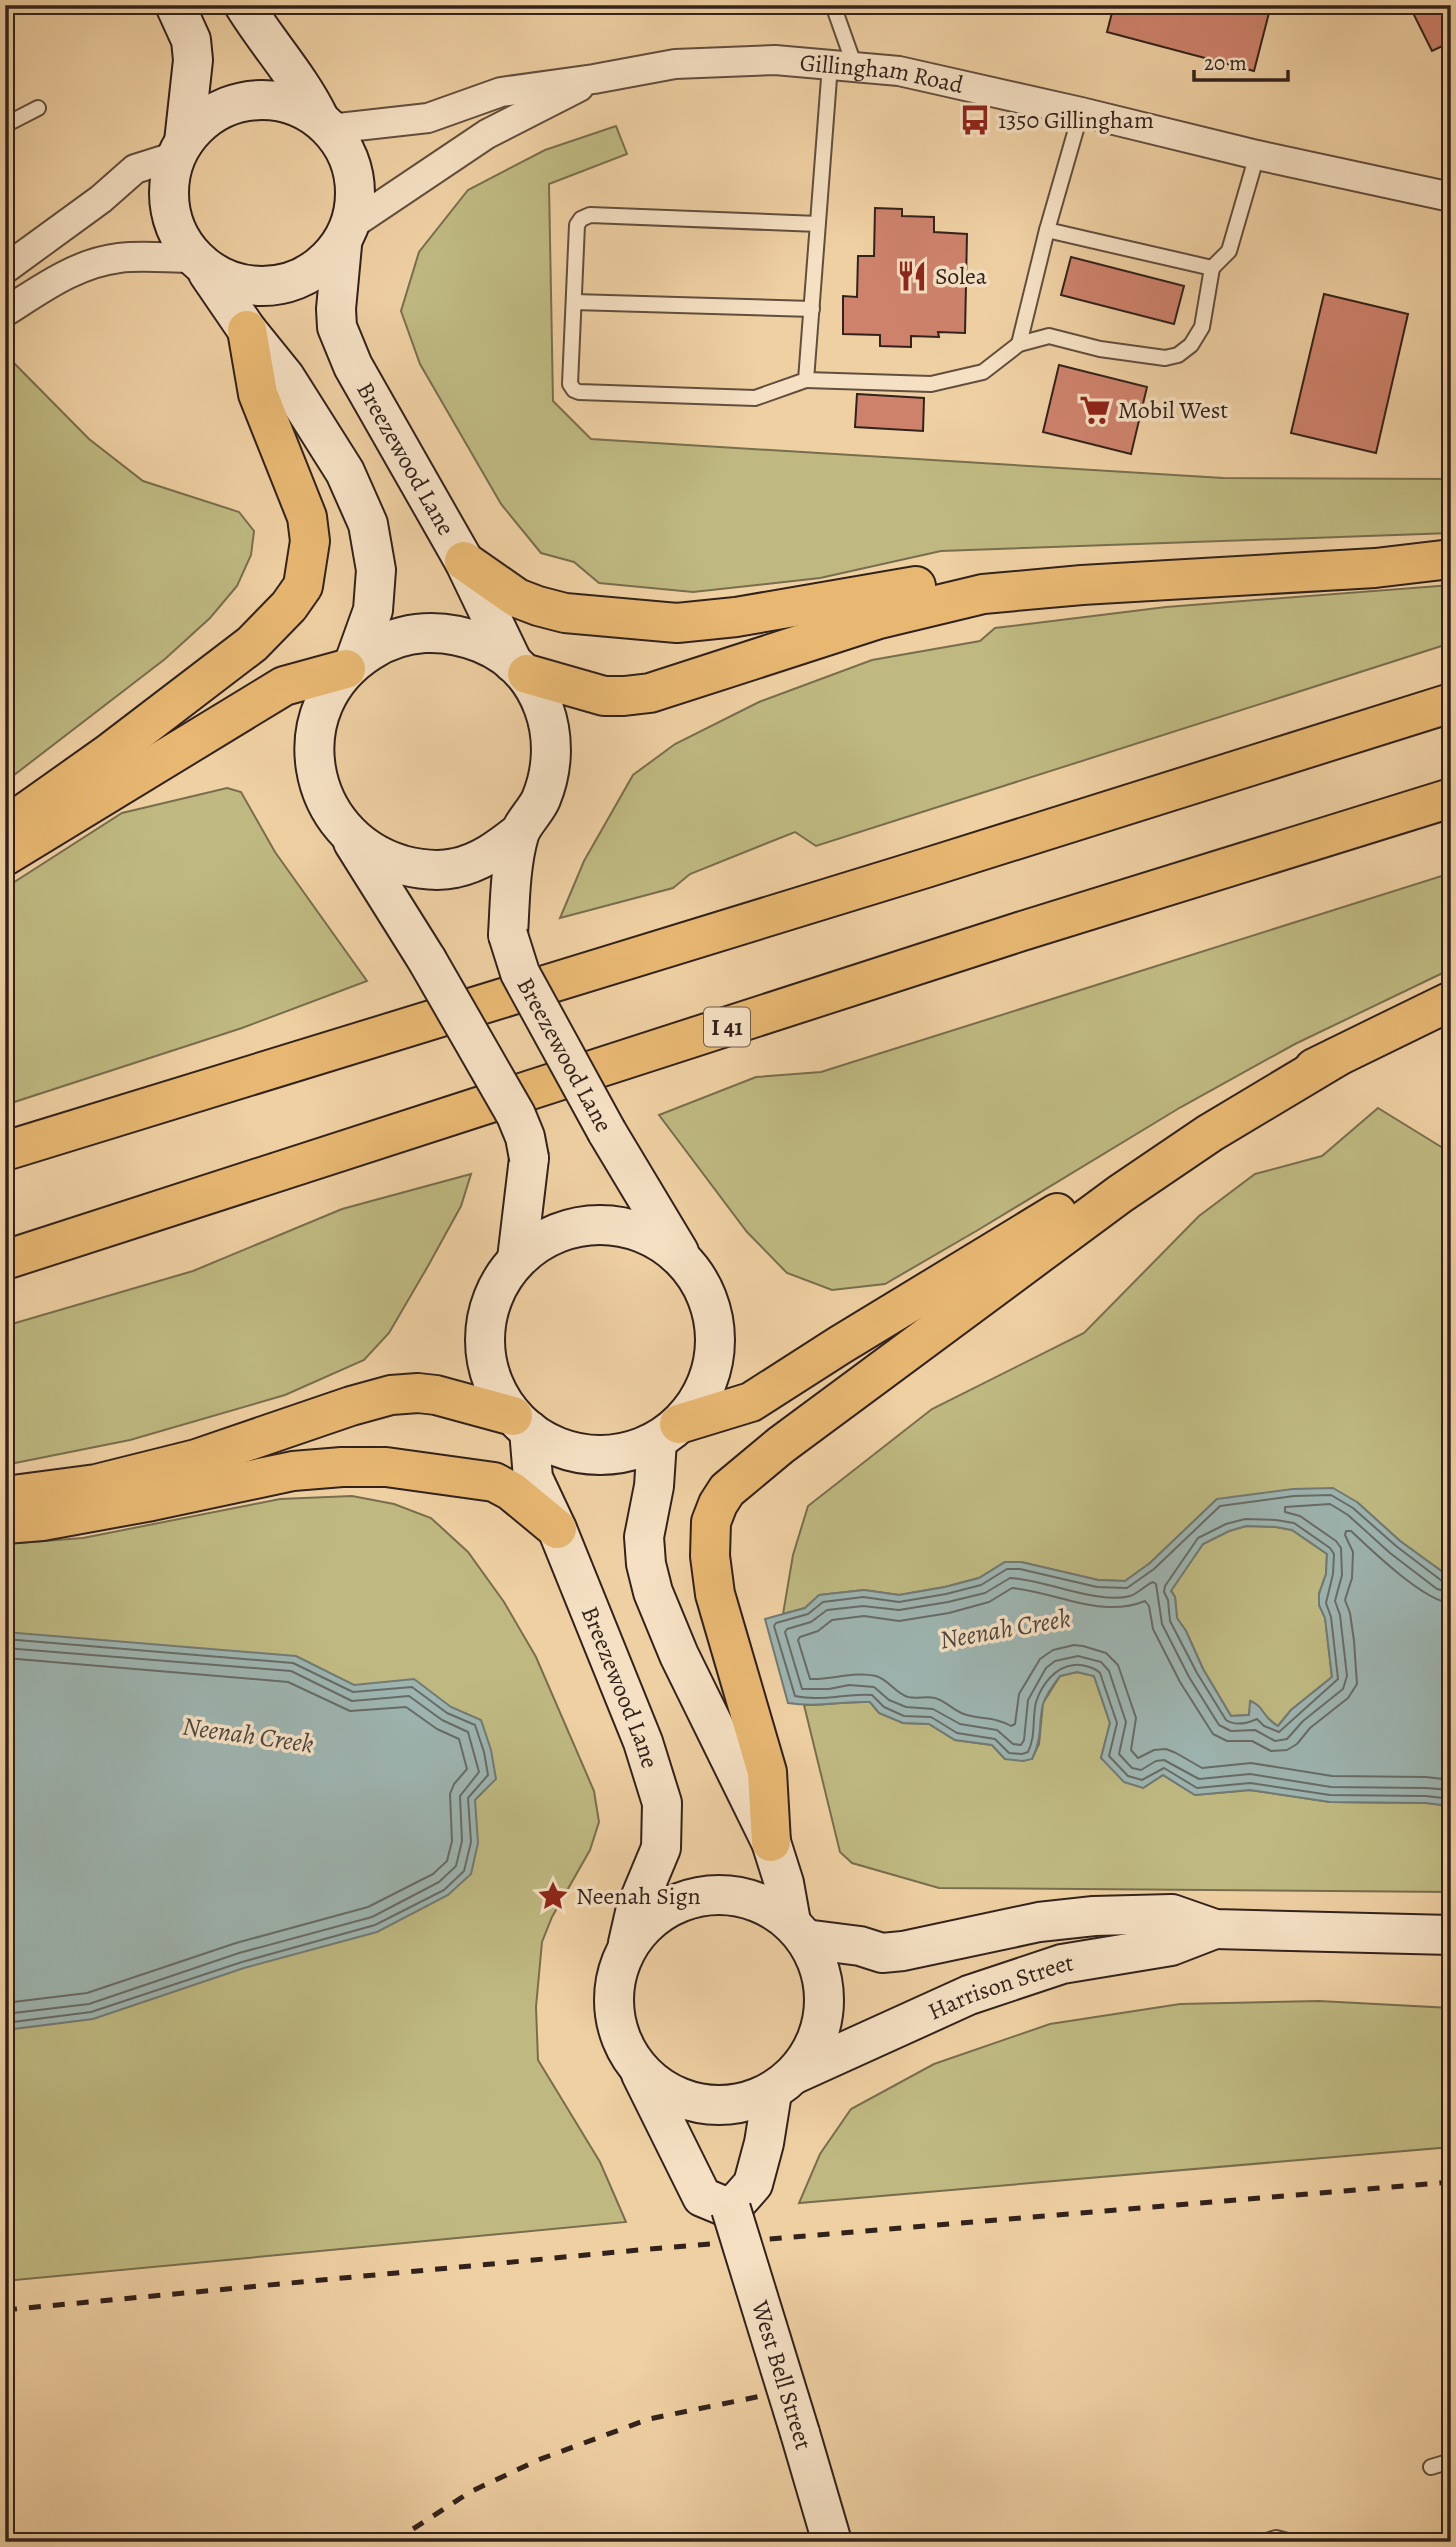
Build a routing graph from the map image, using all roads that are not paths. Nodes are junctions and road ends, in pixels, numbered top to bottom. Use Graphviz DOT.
graph roads {
  1 [pos="175,5"];
  2 [pos="244,5"];
  3 [pos="833,5"];
  4 [pos="843,66"];
  5 [pos="594,79"];
  6 [pos="38,108"];
  7 [pos="1081,112"];
  8 [pos="324,123"];
  9 [pos="5,125"];
  10 [pos="180,149"];
  11 [pos="1257,155"];
  12 [pos="1451,198"];
  13 [pos="818,224"];
  14 [pos="1047,230"];
  15 [pos="346,235"];
  16 [pos="199,265"];
  17 [pos="1212,268"];
  18 [pos="5,269"];
  19 [pos="574,302"];
  20 [pos="812,309"];
  21 [pos="5,312"];
  22 [pos="1451,329"];
  23 [pos="247,330"];
  24 [pos="1451,339"];
  25 [pos="1020,344"];
  26 [pos="806,380"];
  27 [pos="1451,559"];
  28 [pos="464,561"];
  29 [pos="1082,584"];
  30 [pos="350,665"];
  31 [pos="520,669"];
  32 [pos="1451,703"];
  33 [pos="1451,798"];
  34 [pos="5,827"];
  35 [pos="519,832"];
  36 [pos="350,837"];
  37 [pos="5,856"];
  38 [pos="1451,1001"];
  39 [pos="1337,1057"];
  40 [pos="5,1151"];
  41 [pos="517,1259"];
  42 [pos="5,1260"];
  43 [pos="684,1260"];
  44 [pos="521,1423"];
  45 [pos="668,1433"];
  46 [pos="5,1496"];
  47 [pos="5,1524"];
  48 [pos="557,1529"];
  49 [pos="771,1842"];
  50 [pos="1215,1929"];
  51 [pos="798,1931"];
  52 [pos="1451,1935"];
  53 [pos="627,1947"];
  54 [pos="636,2066"];
  55 [pos="783,2083"];
  56 [pos="731,2209"];
  57 [pos="1451,2461"];
  58 [pos="1431,2467"];
  59 [pos="832,2542"];
  60 [pos="1264,2542"];
  61 [pos="1292,2542"];
  1 -- 10 [label="main road"];
  2 -- 8 [label="main road"];
  3 -- 4 [label="lane"];
  4 -- 5 [label="street, Gillingham Road"];
  4 -- 7 [label="street, Gillingham Road"];
  4 -- 13 [label="lane"];
  5 -- 8 [label="street, Gillingham Road"];
  5 -- 15 [label="street, Gillingham Road"];
  6 -- 9 [label="lane"];
  7 -- 11 [label="street, Gillingham Road"];
  7 -- 14 [label="lane"];
  8 -- 10 [label="main road"];
  8 -- 15 [label="main road"];
  10 -- 16 [label="main road"];
  10 -- 18 [label="street"];
  11 -- 12 [label="street, Gillingham Road"];
  11 -- 17 [label="lane"];
  13 -- 19 [label="lane"];
  13 -- 20 [label="lane"];
  14 -- 17 [label="lane"];
  14 -- 25 [label="lane"];
  15 -- 16 [label="main road"];
  15 -- 28 [label="main road, Breezewood Lane"];
  16 -- 21 [label="street"];
  16 -- 23 [label="main road"];
  17 -- 25 [label="lane"];
  19 -- 20 [label="lane"];
  19 -- 26 [label="lane"];
  20 -- 26 [label="lane"];
  22 -- 24 [label="lane"];
  23 -- 30 [label="main road"];
  23 -- 34 [label="highway"];
  25 -- 26 [label="lane"];
  27 -- 29 [label="highway"];
  28 -- 29 [label="highway"];
  28 -- 31 [label="main road, Breezewood Lane"];
  29 -- 31 [label="highway"];
  30 -- 31 [label="main road"];
  30 -- 36 [label="main road"];
  30 -- 37 [label="highway"];
  31 -- 35 [label="main road"];
  32 -- 40 [label="highway"];
  33 -- 42 [label="highway, I 41"];
  35 -- 36 [label="main road"];
  35 -- 43 [label="main road, Breezewood Lane, bridge"];
  36 -- 41 [label="main road, bridge"];
  38 -- 39 [label="highway"];
  39 -- 45 [label="highway"];
  39 -- 49 [label="highway"];
  41 -- 43 [label="main road"];
  41 -- 44 [label="main road"];
  43 -- 45 [label="main road"];
  44 -- 45 [label="main road"];
  44 -- 46 [label="highway"];
  44 -- 48 [label="main road, Breezewood Lane"];
  45 -- 49 [label="main road"];
  47 -- 48 [label="highway"];
  48 -- 53 [label="main road, Breezewood Lane"];
  49 -- 51 [label="main road"];
  50 -- 51 [label="main road, Harrison Street"];
  50 -- 52 [label="main road, Harrison Street"];
  50 -- 55 [label="main road, Harrison Street"];
  51 -- 53 [label="main road"];
  51 -- 55 [label="main road"];
  53 -- 54 [label="main road"];
  54 -- 55 [label="main road"];
  54 -- 56 [label="main road"];
  55 -- 56 [label="main road"];
  56 -- 59 [label="main road, West Bell Street, bridge"];
  57 -- 58 [label="lane"];
  60 -- 61 [label="lane"];
}
